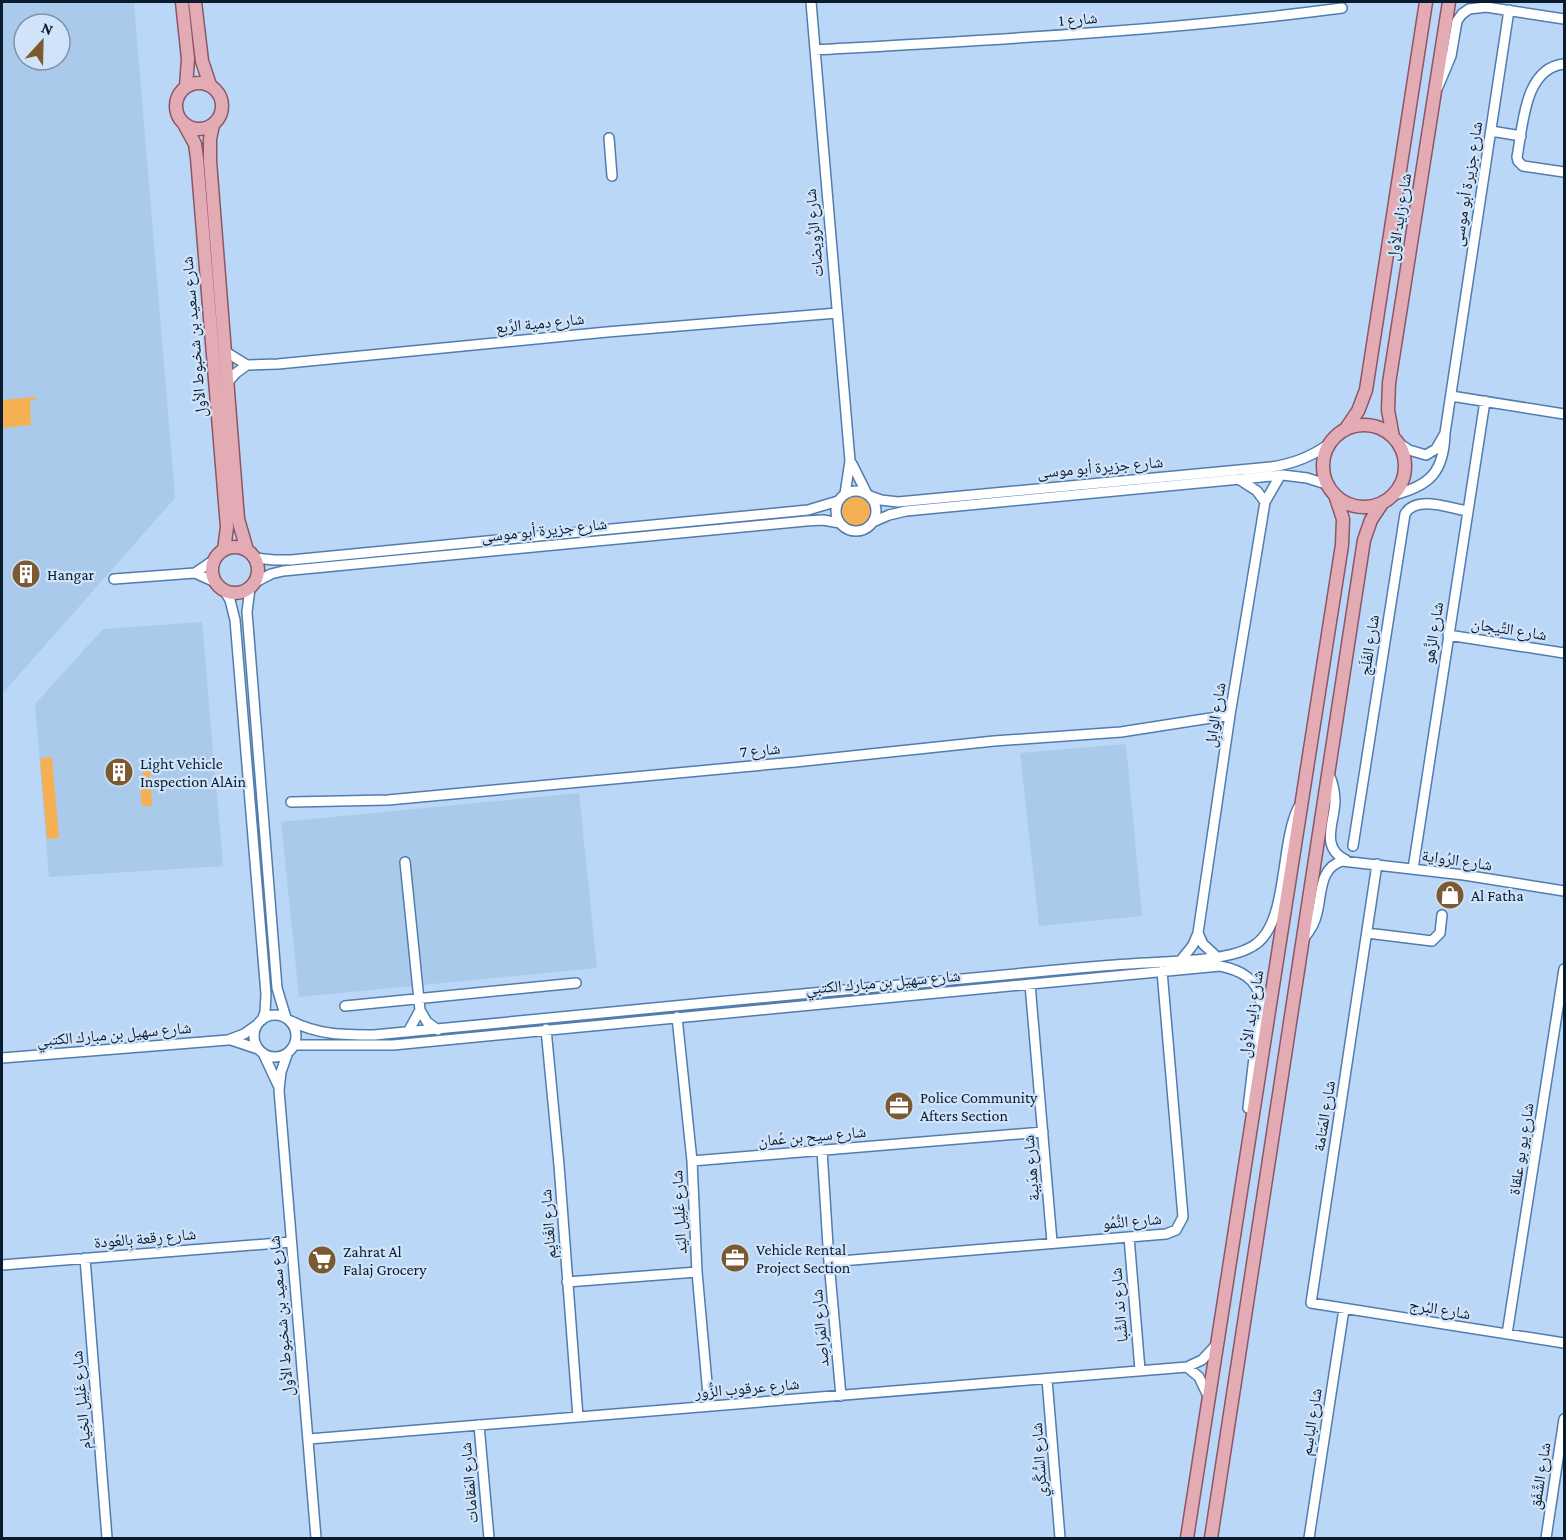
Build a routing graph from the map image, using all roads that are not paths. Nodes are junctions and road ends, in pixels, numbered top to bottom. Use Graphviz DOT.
graph roads {
  1 [pos="182,2"];
  2 [pos="195,2"];
  3 [pos="811,2"];
  4 [pos="1426,2"];
  5 [pos="1449,2"];
  6 [pos="1473,2"];
  7 [pos="1486,7"];
  8 [pos="1342,8"];
  9 [pos="1509,10"];
  10 [pos="1564,19"];
  11 [pos="815,50"];
  12 [pos="1564,64"];
  13 [pos="210,85"];
  14 [pos="186,86"];
  15 [pos="1435,92"];
  16 [pos="184,124"];
  17 [pos="213,125"];
  18 [pos="1491,131"];
  19 [pos="1521,136"];
  20 [pos="609,138"];
  21 [pos="1564,172"];
  22 [pos="612,176"];
  23 [pos="837,313"];
  24 [pos="226,352"];
  25 [pos="247,365"];
  26 [pos="228,382"];
  27 [pos="1451,396"];
  28 [pos="1485,401"];
  29 [pos="1564,414"];
  30 [pos="1345,430"];
  31 [pos="1444,433"];
  32 [pos="1395,440"];
  33 [pos="1329,444"];
  34 [pos="850,461"];
  35 [pos="1280,476"];
  36 [pos="1238,479"];
  37 [pos="1332,490"];
  38 [pos="868,495"];
  39 [pos="842,497"];
  40 [pos="1388,499"];
  41 [pos="1265,502"];
  42 [pos="1467,511"];
  43 [pos="873,522"];
  44 [pos="840,523"];
  45 [pos="224,550"];
  46 [pos="251,554"];
  47 [pos="214,560"];
  48 [pos="195,573"];
  49 [pos="114,579"];
  50 [pos="252,585"];
  51 [pos="220,586"];
  52 [pos="1448,634"];
  53 [pos="1564,653"];
  54 [pos="1230,715"];
  55 [pos="1329,774"];
  56 [pos="1303,798"];
  57 [pos="291,802"];
  58 [pos="1353,846"];
  59 [pos="1346,860"];
  60 [pos="405,862"];
  61 [pos="1377,864"];
  62 [pos="1413,869"];
  63 [pos="1564,891"];
  64 [pos="1442,915"];
  65 [pos="1198,933"];
  66 [pos="1367,933"];
  67 [pos="1304,938"];
  68 [pos="1217,957"];
  69 [pos="1181,960"];
  70 [pos="1564,969"];
  71 [pos="1162,971"];
  72 [pos="576,983"];
  73 [pos="1030,984"];
  74 [pos="418,999"];
  75 [pos="345,1006"];
  76 [pos="420,1010"];
  77 [pos="677,1017"];
  78 [pos="288,1019"];
  79 [pos="259,1022"];
  80 [pos="546,1029"];
  81 [pos="438,1030"];
  82 [pos="408,1032"];
  83 [pos="228,1040"];
  84 [pos="295,1045"];
  85 [pos="260,1051"];
  86 [pos="287,1055"];
  87 [pos="2,1058"];
  88 [pos="279,1090"];
  89 [pos="1043,1131"];
  90 [pos="822,1150"];
  91 [pos="692,1161"];
  92 [pos="1241,1195"];
  93 [pos="1129,1237"];
  94 [pos="291,1242"];
  95 [pos="1052,1242"];
  96 [pos="85,1258"];
  97 [pos="829,1262"];
  98 [pos="2,1265"];
  99 [pos="697,1272"];
  100 [pos="567,1282"];
  101 [pos="1311,1303"];
  102 [pos="1344,1309"];
  103 [pos="1507,1334"];
  104 [pos="1218,1341"];
  105 [pos="1564,1343"];
  106 [pos="1187,1367"];
  107 [pos="1140,1371"];
  108 [pos="1047,1379"];
  109 [pos="841,1396"];
  110 [pos="1209,1397"];
  111 [pos="709,1406"];
  112 [pos="578,1417"];
  113 [pos="1564,1419"];
  114 [pos="479,1425"];
  115 [pos="309,1439"];
  116 [pos="107,1539"];
  117 [pos="316,1539"];
  118 [pos="489,1539"];
  119 [pos="1060,1539"];
  120 [pos="1187,1539"];
  121 [pos="1211,1539"];
  122 [pos="1309,1539"];
  123 [pos="1546,1539"];
  1 -- 14 [label="main road"];
  2 -- 13 [label="main road"];
  3 -- 11 [label="street, شارع الرُّويضات"];
  4 -- 30 [label="main road, شارع زايد الأول"];
  5 -- 15 [label="main road, شارع زايد الأول"];
  6 -- 7 [label="street"];
  7 -- 9 [label="street"];
  7 -- 15 [label="street"];
  8 -- 11 [label="street, شارع 1"];
  9 -- 10 [label="street"];
  9 -- 18 [label="street, شارع جزيرة أبو موسى"];
  11 -- 23 [label="street, شارع الرُّويضات"];
  12 -- 19 [label="street"];
  13 -- 14 [label="main road"];
  13 -- 17 [label="main road"];
  14 -- 16 [label="main road"];
  15 -- 32 [label="main road, شارع زايد الأول"];
  16 -- 17 [label="main road"];
  16 -- 45 [label="main road, شارع سعيد بن شخبوط الأول"];
  17 -- 24 [label="main road, شارع سعيد بن شخبوط الأول"];
  18 -- 19 [label="street"];
  18 -- 27 [label="street, شارع جزيرة أبو موسى"];
  19 -- 21 [label="street"];
  20 -- 22 [label="street"];
  23 -- 25 [label="street, شارع دِمية الرَّبع"];
  23 -- 34 [label="street, شارع الرُّويضات"];
  24 -- 25 [label="street"];
  24 -- 26 [label="main road, شارع سعيد بن شخبوط الأول"];
  25 -- 26 [label="street"];
  26 -- 46 [label="main road, شارع سعيد بن شخبوط الأول"];
  27 -- 28 [label="street"];
  27 -- 31 [label="street, شارع جزيرة أبو موسى"];
  28 -- 29 [label="street"];
  28 -- 42 [label="street, شارع الزَّهو"];
  30 -- 32 [label="main road"];
  30 -- 33 [label="main road"];
  31 -- 32 [label="street, شارع جزيرة أبو موسى"];
  31 -- 40 [label="street, شارع جزيرة أبو موسى"];
  32 -- 40 [label="main road"];
  33 -- 37 [label="main road"];
  33 -- 38 [label="street, شارع جزيرة أبو موسى"];
  34 -- 38 [label="street, شارع الرُّويضات"];
  34 -- 39 [label="street, شارع الرُّويضات"];
  35 -- 36 [label="street, شارع جزيرة أبو موسى"];
  35 -- 37 [label="street, شارع جزيرة أبو موسى"];
  35 -- 41 [label="street, شارع الوابِل"];
  36 -- 41 [label="street"];
  36 -- 43 [label="street, شارع جزيرة أبو موسى"];
  37 -- 40 [label="main road"];
  37 -- 56 [label="main road, شارع زايد الأول"];
  38 -- 39 [label="street"];
  38 -- 43 [label="street"];
  39 -- 44 [label="street"];
  39 -- 46 [label="street, شارع جزيرة أبو موسى"];
  40 -- 55 [label="main road"];
  41 -- 54 [label="street, شارع الوابِل"];
  42 -- 52 [label="street, شارع الزَّهو"];
  42 -- 58 [label="street, شارع الفَلَج"];
  43 -- 44 [label="street"];
  44 -- 50 [label="street, شارع جزيرة أبو موسى"];
  45 -- 46 [label="main road"];
  45 -- 47 [label="main road"];
  46 -- 50 [label="main road"];
  47 -- 48 [label="street"];
  47 -- 51 [label="main road"];
  48 -- 49 [label="street"];
  48 -- 51 [label="street"];
  50 -- 51 [label="main road"];
  50 -- 78 [label="street"];
  51 -- 79 [label="street"];
  52 -- 53 [label="street, شارع التِّيجان"];
  52 -- 62 [label="street, شارع الزَّهو"];
  54 -- 57 [label="street, شارع 7"];
  54 -- 65 [label="street, شارع الوابِل"];
  55 -- 59 [label="street"];
  55 -- 67 [label="main road"];
  56 -- 68 [label="street, شارع سهيل بن مبارك الكتبي"];
  56 -- 92 [label="main road, شارع زايد الأول"];
  59 -- 61 [label="street, شارع الرُواية"];
  59 -- 67 [label="street"];
  60 -- 74 [label="street"];
  61 -- 62 [label="street, شارع الرُواية"];
  61 -- 66 [label="street, شارع المَتامة"];
  62 -- 63 [label="street, شارع الرُواية"];
  64 -- 66 [label="street"];
  65 -- 68 [label="street"];
  65 -- 69 [label="street, شارع الوابِل"];
  66 -- 101 [label="street, شارع المَتامة"];
  67 -- 121 [label="main road"];
  68 -- 69 [label="street, شارع سهيل بن مبارك الكتبي"];
  69 -- 81 [label="street, شارع سهيل بن مبارك الكتبي"];
  70 -- 103 [label="street, شارع يو بو علقاة"];
  71 -- 73 [label="street, شارع سهيل بن مبارك الكتبي"];
  71 -- 92 [label="street, شارع سهيل بن مبارك الكتبي"];
  71 -- 93 [label="street, شارع النُّمُو"];
  72 -- 74 [label="street"];
  73 -- 77 [label="street, شارع سهيل بن مبارك الكتبي"];
  73 -- 89 [label="street, شارع هدَيبة"];
  74 -- 75 [label="street"];
  74 -- 76 [label="street"];
  76 -- 81 [label="street"];
  76 -- 82 [label="street"];
  77 -- 80 [label="street, شارع سهيل بن مبارك الكتبي"];
  77 -- 91 [label="street, شارع غَلِيل اليَد"];
  78 -- 79 [label="street"];
  78 -- 82 [label="street, شارع سهيل بن مبارك الكتبي"];
  78 -- 84 [label="street"];
  79 -- 83 [label="street, شارع سهيل بن مبارك الكتبي"];
  79 -- 85 [label="street"];
  80 -- 84 [label="street, شارع سهيل بن مبارك الكتبي"];
  80 -- 100 [label="street, شارع الغَنايِم"];
  81 -- 82 [label="street, شارع سهيل بن مبارك الكتبي"];
  83 -- 85 [label="street, شارع سهيل بن مبارك الكتبي"];
  83 -- 87 [label="street, شارع سهيل بن مبارك الكتبي"];
  84 -- 86 [label="street"];
  85 -- 86 [label="street"];
  85 -- 88 [label="street, شارع سعيد بن شخبوط الأول"];
  86 -- 88 [label="street, شارع سعيد بن شخبوط الأول"];
  88 -- 94 [label="street, شارع سعيد بن شخبوط الأول"];
  89 -- 90 [label="street, شارع سيح بن عُمان"];
  89 -- 95 [label="street, شارع هدَيبة"];
  90 -- 91 [label="street, شارع سيح بن عُمان"];
  90 -- 97 [label="street, شارع المَراصِد"];
  91 -- 99 [label="street, شارع غَلِيل اليَد"];
  92 -- 104 [label="main road, شارع زايد الأول"];
  93 -- 95 [label="street, شارع النُّمُو"];
  93 -- 107 [label="street, شارع ند الشِّبا"];
  94 -- 96 [label="street, شارع رِقعة بِالعُودة"];
  94 -- 115 [label="street, شارع سعيد بن شخبوط الأول"];
  95 -- 97 [label="street, شارع النُّمُو"];
  96 -- 98 [label="street, شارع رِقعة بِالعُودة"];
  96 -- 116 [label="street, شارع غَلِيل الخِيام"];
  97 -- 109 [label="street, شارع المَراصِد"];
  99 -- 100 [label="street"];
  99 -- 111 [label="street, شارع غَلِيل اليَد"];
  100 -- 112 [label="street, شارع الغَنايِم"];
  101 -- 102 [label="street, شارع البُرج"];
  102 -- 103 [label="street, شارع البُرج"];
  102 -- 122 [label="street, شارع الباسِم"];
  103 -- 105 [label="street, شارع البُرج"];
  104 -- 106 [label="street, شارع عرقوب الزُّور"];
  104 -- 110 [label="main road, شارع زايد الأول"];
  106 -- 107 [label="street, شارع عرقوب الزُّور"];
  106 -- 110 [label="street"];
  107 -- 108 [label="street, شارع عرقوب الزُّور"];
  108 -- 109 [label="street, شارع عرقوب الزُّور"];
  108 -- 119 [label="street, شارع السُّكَّري"];
  109 -- 111 [label="street, شارع عرقوب الزُّور"];
  110 -- 120 [label="main road, شارع زايد الأول"];
  111 -- 112 [label="street, شارع عرقوب الزُّور"];
  112 -- 114 [label="street, شارع عرقوب الزُّور"];
  113 -- 123 [label="street, شارع الشَّفَق"];
  114 -- 115 [label="street, شارع عرقوب الزُّور"];
  114 -- 118 [label="street, شارع المَقامات"];
  115 -- 117 [label="street, شارع سعيد بن شخبوط الأول"];
}
